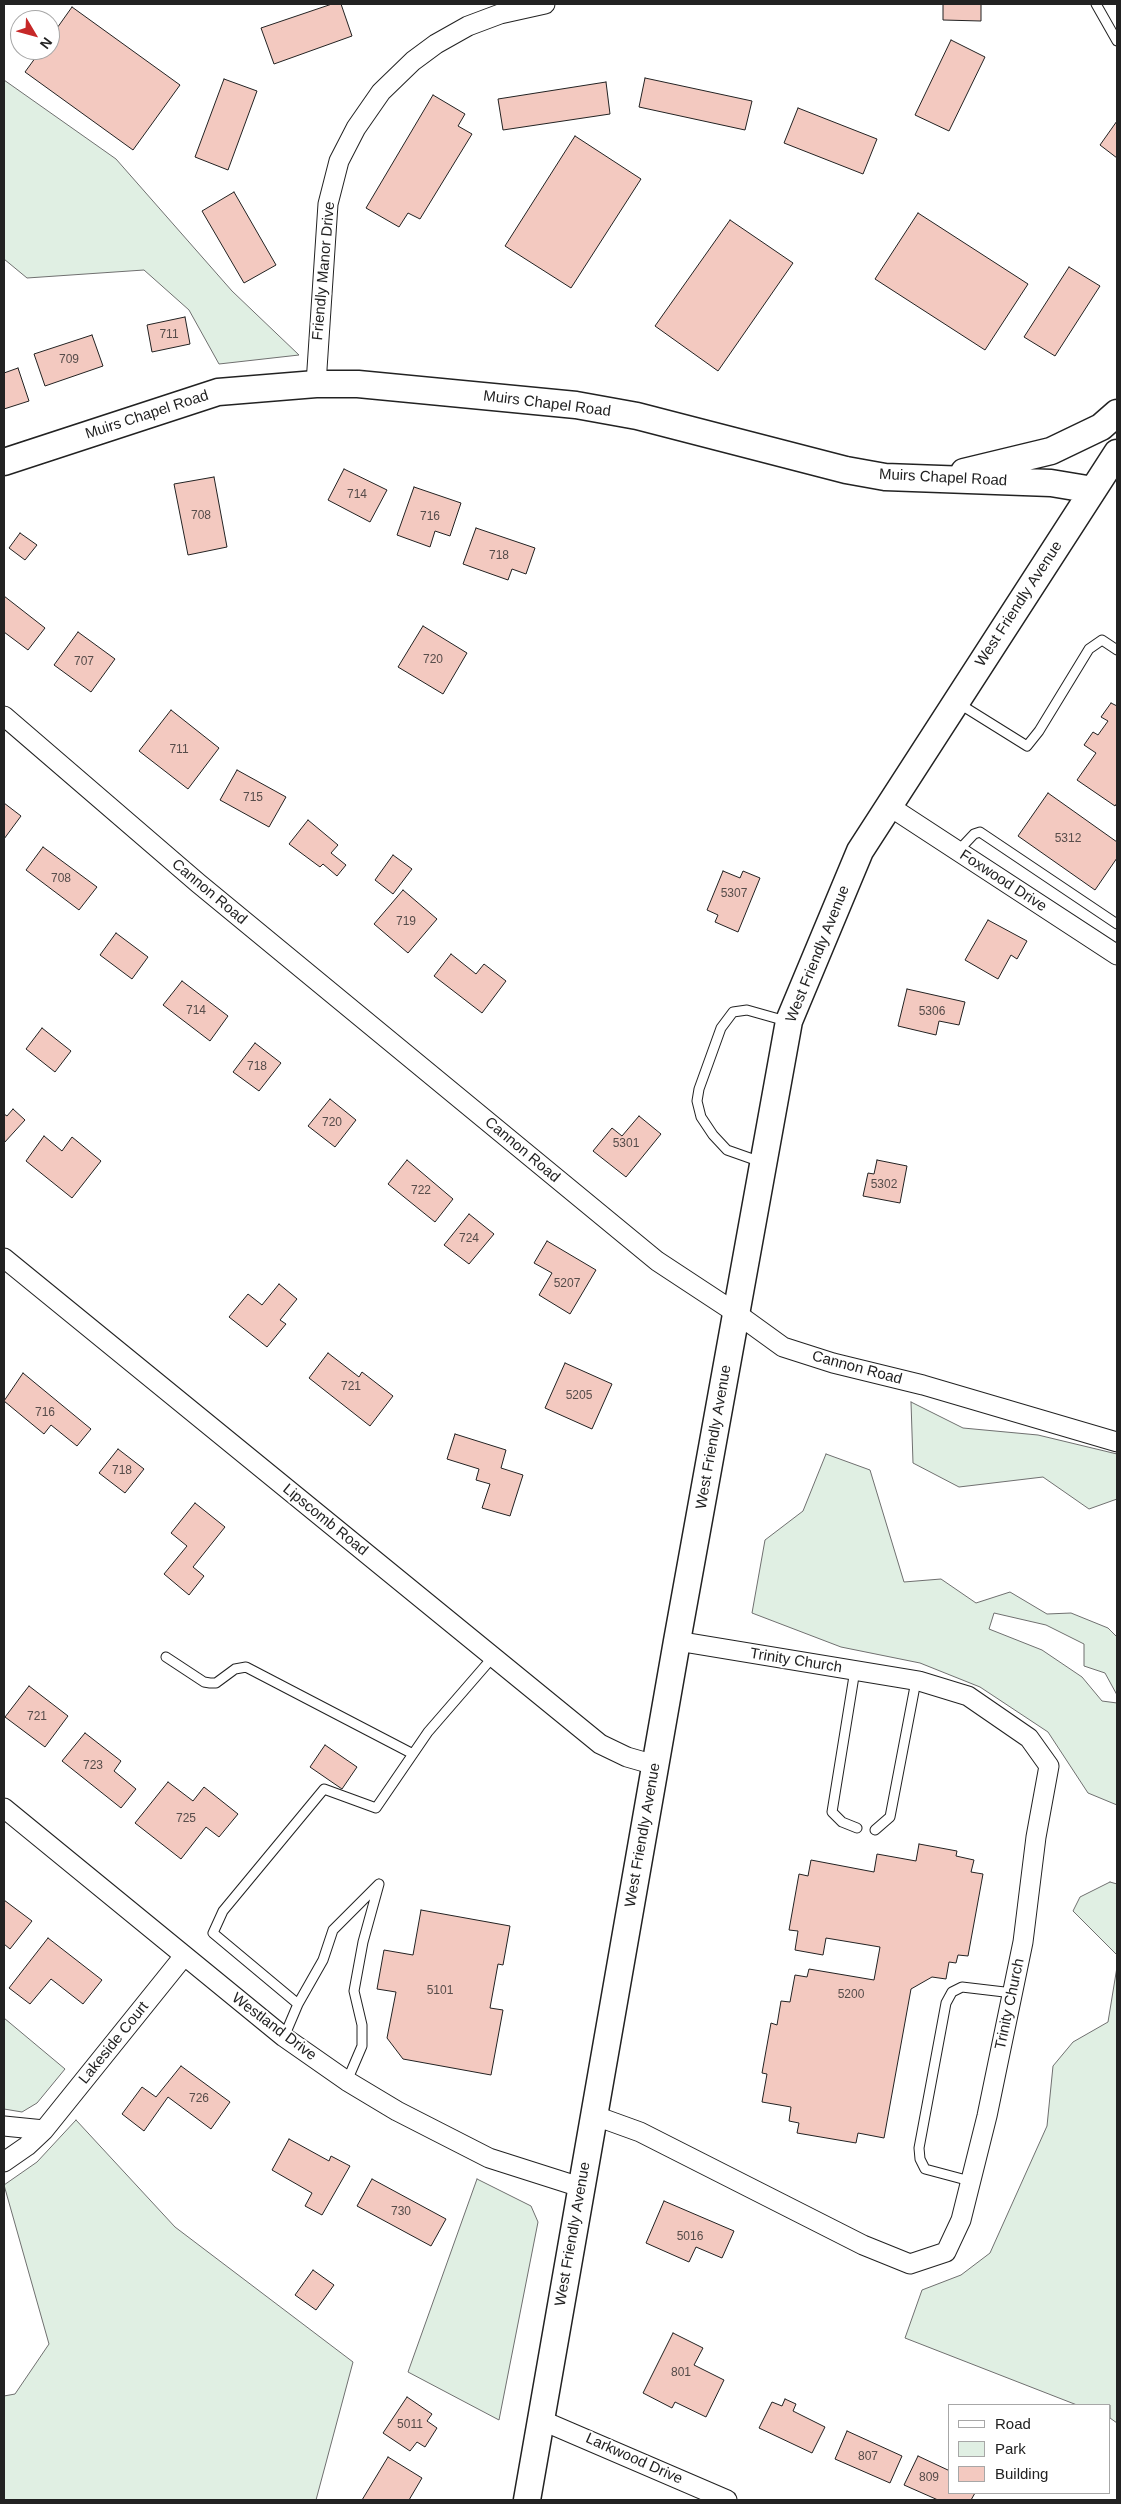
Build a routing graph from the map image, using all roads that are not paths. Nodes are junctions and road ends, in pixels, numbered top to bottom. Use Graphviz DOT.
graph roads {
  1 [pos="545,4"];
  2 [pos="1096,4"];
  3 [pos="1117,41"];
  4 [pos="316,384"];
  5 [pos="1117,413"];
  6 [pos="1117,453"];
  7 [pos="4,462"];
  8 [pos="935,480"];
  9 [pos="1093,490"];
  10 [pos="1117,650"];
  11 [pos="956,701"];
  12 [pos="4,716"];
  13 [pos="889,806"];
  14 [pos="958,852"];
  15 [pos="1117,924"];
  16 [pos="1117,955"];
  17 [pos="789,1021"];
  18 [pos="764,1163"];
  19 [pos="4,1258"];
  20 [pos="736,1313"];
  21 [pos="1117,1442"];
  22 [pos="677,1641"];
  23 [pos="166,1657"];
  24 [pos="493,1657"];
  25 [pos="855,1670"];
  26 [pos="916,1681"];
  27 [pos="413,1754"];
  28 [pos="655,1765"];
  29 [pos="4,1808"];
  30 [pos="857,1828"];
  31 [pos="875,1830"];
  32 [pos="184,1956"];
  33 [pos="1012,1993"];
  34 [pos="298,2004"];
  35 [pos="284,2037"];
  36 [pos="347,2081"];
  37 [pos="593,2116"];
  38 [pos="4,2126"];
  39 [pos="44,2130"];
  40 [pos="4,2162"];
  41 [pos="970,2181"];
  42 [pos="580,2187"];
  43 [pos="541,2420"];
  44 [pos="527,2500"];
  45 [pos="727,2500"];
  1 -- 4 [label="street, Friendly Manor Drive"];
  2 -- 3 [label="lane"];
  4 -- 7 [label="main road, Muirs Chapel Road"];
  4 -- 8 [label="main road, Muirs Chapel Road"];
  5 -- 8 [label="main road"];
  6 -- 9 [label="main road, West Friendly Avenue"];
  8 -- 9 [label="main road, Muirs Chapel Road"];
  9 -- 11 [label="main road, West Friendly Avenue"];
  10 -- 11 [label="lane"];
  11 -- 13 [label="main road, West Friendly Avenue"];
  12 -- 20 [label="street, Cannon Road"];
  13 -- 14 [label="street, Foxwood Drive"];
  13 -- 17 [label="main road, West Friendly Avenue"];
  14 -- 15 [label="lane"];
  14 -- 16 [label="street, Foxwood Drive"];
  17 -- 18 [label="main road, West Friendly Avenue"];
  17 -- 18 [label="lane"];
  18 -- 20 [label="main road, West Friendly Avenue"];
  19 -- 24 [label="street, Lipscomb Road"];
  20 -- 21 [label="street, Cannon Road"];
  20 -- 22 [label="main road, West Friendly Avenue"];
  22 -- 25 [label="street, Trinity Church"];
  22 -- 28 [label="main road, West Friendly Avenue"];
  23 -- 27 [label="lane"];
  24 -- 27 [label="lane"];
  24 -- 28 [label="street, Lipscomb Road"];
  25 -- 26 [label="street, Trinity Church"];
  25 -- 30 [label="lane"];
  26 -- 31 [label="lane"];
  26 -- 33 [label="street, Trinity Church"];
  27 -- 34 [label="lane"];
  28 -- 37 [label="main road, West Friendly Avenue"];
  29 -- 32 [label="street, Westland Drive"];
  32 -- 35 [label="street, Westland Drive"];
  32 -- 39 [label="street, Lakeside Court"];
  33 -- 41 [label="street, Trinity Church"];
  33 -- 41 [label="lane"];
  34 -- 35 [label="lane"];
  34 -- 36 [label="lane"];
  35 -- 36 [label="street, Westland Drive"];
  36 -- 42 [label="street, Westland Drive"];
  37 -- 41 [label="street, Trinity Church"];
  37 -- 42 [label="main road, West Friendly Avenue"];
  38 -- 39 [label="street"];
  39 -- 40 [label="street, Lakeside Court"];
  42 -- 43 [label="main road, West Friendly Avenue"];
  43 -- 44 [label="main road, West Friendly Avenue"];
  43 -- 45 [label="street, Larkwood Drive"];
}
